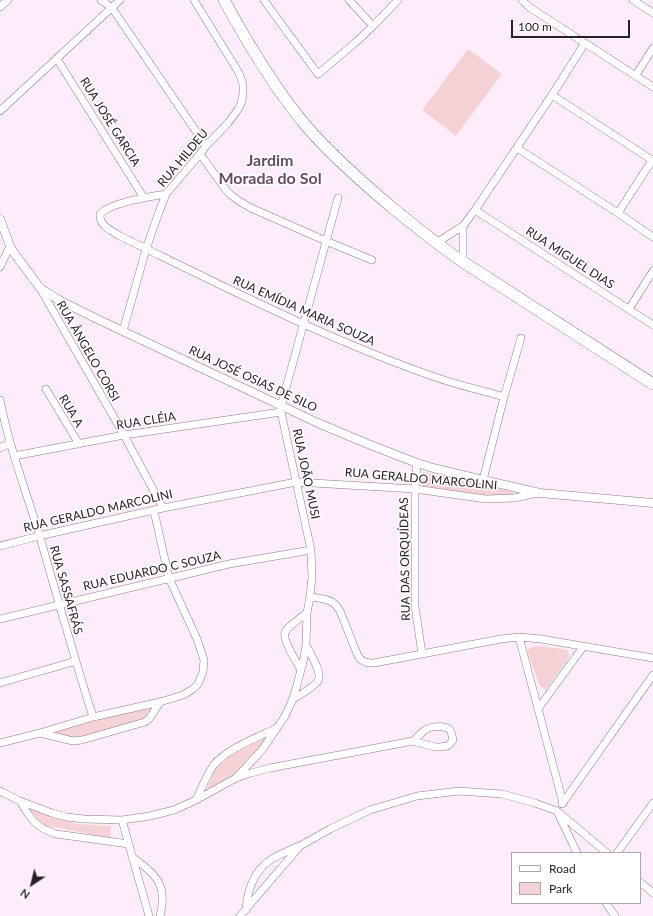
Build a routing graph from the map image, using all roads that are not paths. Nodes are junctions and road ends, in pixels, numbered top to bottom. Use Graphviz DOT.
graph roads {
  1 [pos="8,0"];
  2 [pos="101,0"];
  3 [pos="120,0"];
  4 [pos="194,0"];
  5 [pos="224,0"];
  6 [pos="264,0"];
  7 [pos="349,0"];
  8 [pos="398,0"];
  9 [pos="522,0"];
  10 [pos="633,0"];
  11 [pos="0,8"];
  12 [pos="112,8"];
  13 [pos="653,13"];
  14 [pos="374,26"];
  15 [pos="585,43"];
  16 [pos="653,48"];
  17 [pos="57,58"];
  18 [pos="636,75"];
  19 [pos="653,87"];
  20 [pos="552,95"];
  21 [pos="0,111"];
  22 [pos="206,146"];
  23 [pos="517,148"];
  24 [pos="200,154"];
  25 [pos="652,160"];
  26 [pos="166,194"];
  27 [pos="144,198"];
  28 [pos="338,198"];
  29 [pos="475,210"];
  30 [pos="618,213"];
  31 [pos="0,219"];
  32 [pos="463,226"];
  33 [pos="653,237"];
  34 [pos="326,242"];
  35 [pos="436,243"];
  36 [pos="10,246"];
  37 [pos="146,249"];
  38 [pos="372,260"];
  39 [pos="463,262"];
  40 [pos="0,267"];
  41 [pos="653,271"];
  42 [pos="40,288"];
  43 [pos="629,309"];
  44 [pos="303,324"];
  45 [pos="653,325"];
  46 [pos="123,331"];
  47 [pos="521,338"];
  48 [pos="653,384"];
  49 [pos="46,389"];
  50 [pos="504,397"];
  51 [pos="0,400"];
  52 [pos="281,409"];
  53 [pos="124,435"];
  54 [pos="10,444"];
  55 [pos="79,444"];
  56 [pos="0,448"];
  57 [pos="14,456"];
  58 [pos="417,463"];
  59 [pos="483,480"];
  60 [pos="296,482"];
  61 [pos="415,489"];
  62 [pos="540,493"];
  63 [pos="653,503"];
  64 [pos="163,508"];
  65 [pos="154,511"];
  66 [pos="40,536"];
  67 [pos="0,546"];
  68 [pos="310,548"];
  69 [pos="169,578"];
  70 [pos="310,597"];
  71 [pos="59,605"];
  72 [pos="307,613"];
  73 [pos="0,619"];
  74 [pos="519,637"];
  75 [pos="306,646"];
  76 [pos="583,647"];
  77 [pos="422,654"];
  78 [pos="653,658"];
  79 [pos="76,661"];
  80 [pos="301,670"];
  81 [pos="653,675"];
  82 [pos="0,683"];
  83 [pos="292,700"];
  84 [pos="160,702"];
  85 [pos="538,709"];
  86 [pos="93,717"];
  87 [pos="277,728"];
  88 [pos="40,733"];
  89 [pos="413,741"];
  90 [pos="0,743"];
  91 [pos="236,778"];
  92 [pos="0,791"];
  93 [pos="196,800"];
  94 [pos="20,801"];
  95 [pos="562,803"];
  96 [pos="653,803"];
  97 [pos="557,811"];
  98 [pos="122,820"];
  99 [pos="129,844"];
  100 [pos="300,846"];
  101 [pos="577,852"];
  102 [pos="606,852"];
  103 [pos="618,852"];
  104 [pos="132,857"];
  105 [pos="641,883"];
  106 [pos="653,893"];
  107 [pos="607,904"];
  108 [pos="246,910"];
  109 [pos="149,916"];
  110 [pos="160,916"];
  111 [pos="240,916"];
  112 [pos="615,916"];
  1 -- 11 [label="street"];
  2 -- 12 [label="street"];
  3 -- 12 [label="street"];
  4 -- 22 [label="street, RUA HILDEU"];
  5 -- 35 [label="highway"];
  6 -- 14 [label="street"];
  7 -- 14 [label="street"];
  8 -- 14 [label="street"];
  9 -- 15 [label="street"];
  10 -- 13 [label="street"];
  12 -- 17 [label="street"];
  12 -- 22 [label="street"];
  15 -- 18 [label="street"];
  15 -- 20 [label="street"];
  16 -- 18 [label="street"];
  17 -- 21 [label="street"];
  17 -- 27 [label="street, RUA JOSÉ GARCIA"];
  18 -- 19 [label="street"];
  20 -- 23 [label="street"];
  20 -- 25 [label="street"];
  22 -- 24 [label="street, RUA HILDEU"];
  23 -- 29 [label="street"];
  23 -- 30 [label="street"];
  24 -- 26 [label="street, RUA HILDEU"];
  24 -- 34 [label="street"];
  25 -- 30 [label="street"];
  26 -- 27 [label="street"];
  26 -- 37 [label="street, RUA HILDEU"];
  27 -- 37 [label="street, RUA EMÍDIA MARIA SOUZA"];
  28 -- 34 [label="street"];
  29 -- 32 [label="street"];
  29 -- 43 [label="street, RUA MIGUEL DIAS"];
  30 -- 33 [label="street"];
  31 -- 36 [label="street, RUA JOSÉ OSIAS DE SILO"];
  32 -- 35 [label="street"];
  32 -- 39 [label="street"];
  34 -- 38 [label="street"];
  34 -- 44 [label="street"];
  35 -- 39 [label="highway"];
  36 -- 40 [label="street"];
  36 -- 42 [label="street, RUA JOSÉ OSIAS DE SILO"];
  37 -- 44 [label="street, RUA EMÍDIA MARIA SOUZA"];
  37 -- 46 [label="street, RUA HILDEU"];
  39 -- 48 [label="highway"];
  41 -- 43 [label="street"];
  42 -- 46 [label="street, RUA JOSÉ OSIAS DE SILO"];
  42 -- 53 [label="street, RUA ÂNGELO CORSI"];
  43 -- 45 [label="street, RUA MIGUEL DIAS"];
  44 -- 50 [label="street, RUA EMÍDIA MARIA SOUZA"];
  44 -- 52 [label="street"];
  46 -- 52 [label="street, RUA JOSÉ OSIAS DE SILO"];
  47 -- 50 [label="street"];
  49 -- 55 [label="street, RUA A"];
  50 -- 59 [label="street"];
  51 -- 54 [label="street, RUA SASSAFRÁS"];
  52 -- 53 [label="street, RUA CLÉIA"];
  52 -- 58 [label="street, RUA JOSÉ OSIAS DE SILO"];
  52 -- 60 [label="street, RUA JOÃO MUSI"];
  53 -- 55 [label="street, RUA CLÉIA"];
  53 -- 64 [label="street, RUA ÂNGELO CORSI"];
  54 -- 56 [label="street"];
  54 -- 57 [label="street, RUA SASSAFRÁS"];
  55 -- 57 [label="street, RUA CLÉIA"];
  57 -- 66 [label="street, RUA SASSAFRÁS"];
  58 -- 59 [label="street, RUA JOSÉ OSIAS DE SILO"];
  58 -- 61 [label="street, RUA DAS ORQUÍDEAS"];
  59 -- 62 [label="street, RUA JOSÉ OSIAS DE SILO"];
  60 -- 61 [label="street, RUA GERALDO MARCOLINI"];
  60 -- 64 [label="street, RUA GERALDO MARCOLINI"];
  60 -- 68 [label="street, RUA JOÃO MUSI"];
  61 -- 62 [label="street, RUA GERALDO MARCOLINI"];
  61 -- 77 [label="street, RUA DAS ORQUÍDEAS"];
  62 -- 63 [label="street, RUA GERALDO MARCOLINI"];
  64 -- 65 [label="street, RUA GERALDO MARCOLINI"];
  65 -- 66 [label="street, RUA GERALDO MARCOLINI"];
  65 -- 69 [label="street"];
  66 -- 67 [label="street, RUA GERALDO MARCOLINI"];
  66 -- 71 [label="street, RUA SASSAFRÁS"];
  68 -- 69 [label="street, RUA EDUARDO C SOUZA"];
  68 -- 70 [label="street, RUA JOÃO MUSI"];
  69 -- 71 [label="street, RUA EDUARDO C SOUZA"];
  69 -- 84 [label="street"];
  70 -- 72 [label="street, RUA JOÃO MUSI"];
  70 -- 77 [label="street"];
  71 -- 73 [label="street, RUA EDUARDO C SOUZA"];
  71 -- 79 [label="street, RUA SASSAFRÁS"];
  72 -- 75 [label="street, RUA JOÃO MUSI"];
  72 -- 80 [label="street"];
  74 -- 76 [label="street"];
  74 -- 77 [label="street"];
  74 -- 85 [label="street"];
  75 -- 80 [label="street, RUA JOÃO MUSI"];
  75 -- 83 [label="street"];
  76 -- 78 [label="street"];
  76 -- 85 [label="street"];
  79 -- 82 [label="street"];
  79 -- 86 [label="street, RUA SASSAFRÁS"];
  80 -- 83 [label="street, RUA JOÃO MUSI"];
  81 -- 95 [label="street"];
  83 -- 87 [label="street, RUA JOÃO MUSI"];
  84 -- 86 [label="street"];
  84 -- 88 [label="street"];
  85 -- 95 [label="street"];
  86 -- 88 [label="street"];
  87 -- 91 [label="street, RUA JOÃO MUSI"];
  87 -- 93 [label="street"];
  88 -- 90 [label="street"];
  89 -- 89 [label="street"];
  89 -- 91 [label="street"];
  91 -- 93 [label="street"];
  92 -- 94 [label="street"];
  93 -- 98 [label="street"];
  94 -- 98 [label="street"];
  94 -- 99 [label="street"];
  95 -- 97 [label="street"];
  96 -- 103 [label="street"];
  97 -- 100 [label="street"];
  97 -- 101 [label="street"];
  97 -- 102 [label="street"];
  98 -- 99 [label="street"];
  99 -- 104 [label="street"];
  100 -- 108 [label="street"];
  100 -- 108 [label="street"];
  104 -- 109 [label="street"];
  104 -- 110 [label="street"];
  105 -- 106 [label="street"];
  107 -- 112 [label="street"];
  108 -- 111 [label="street"];
}
